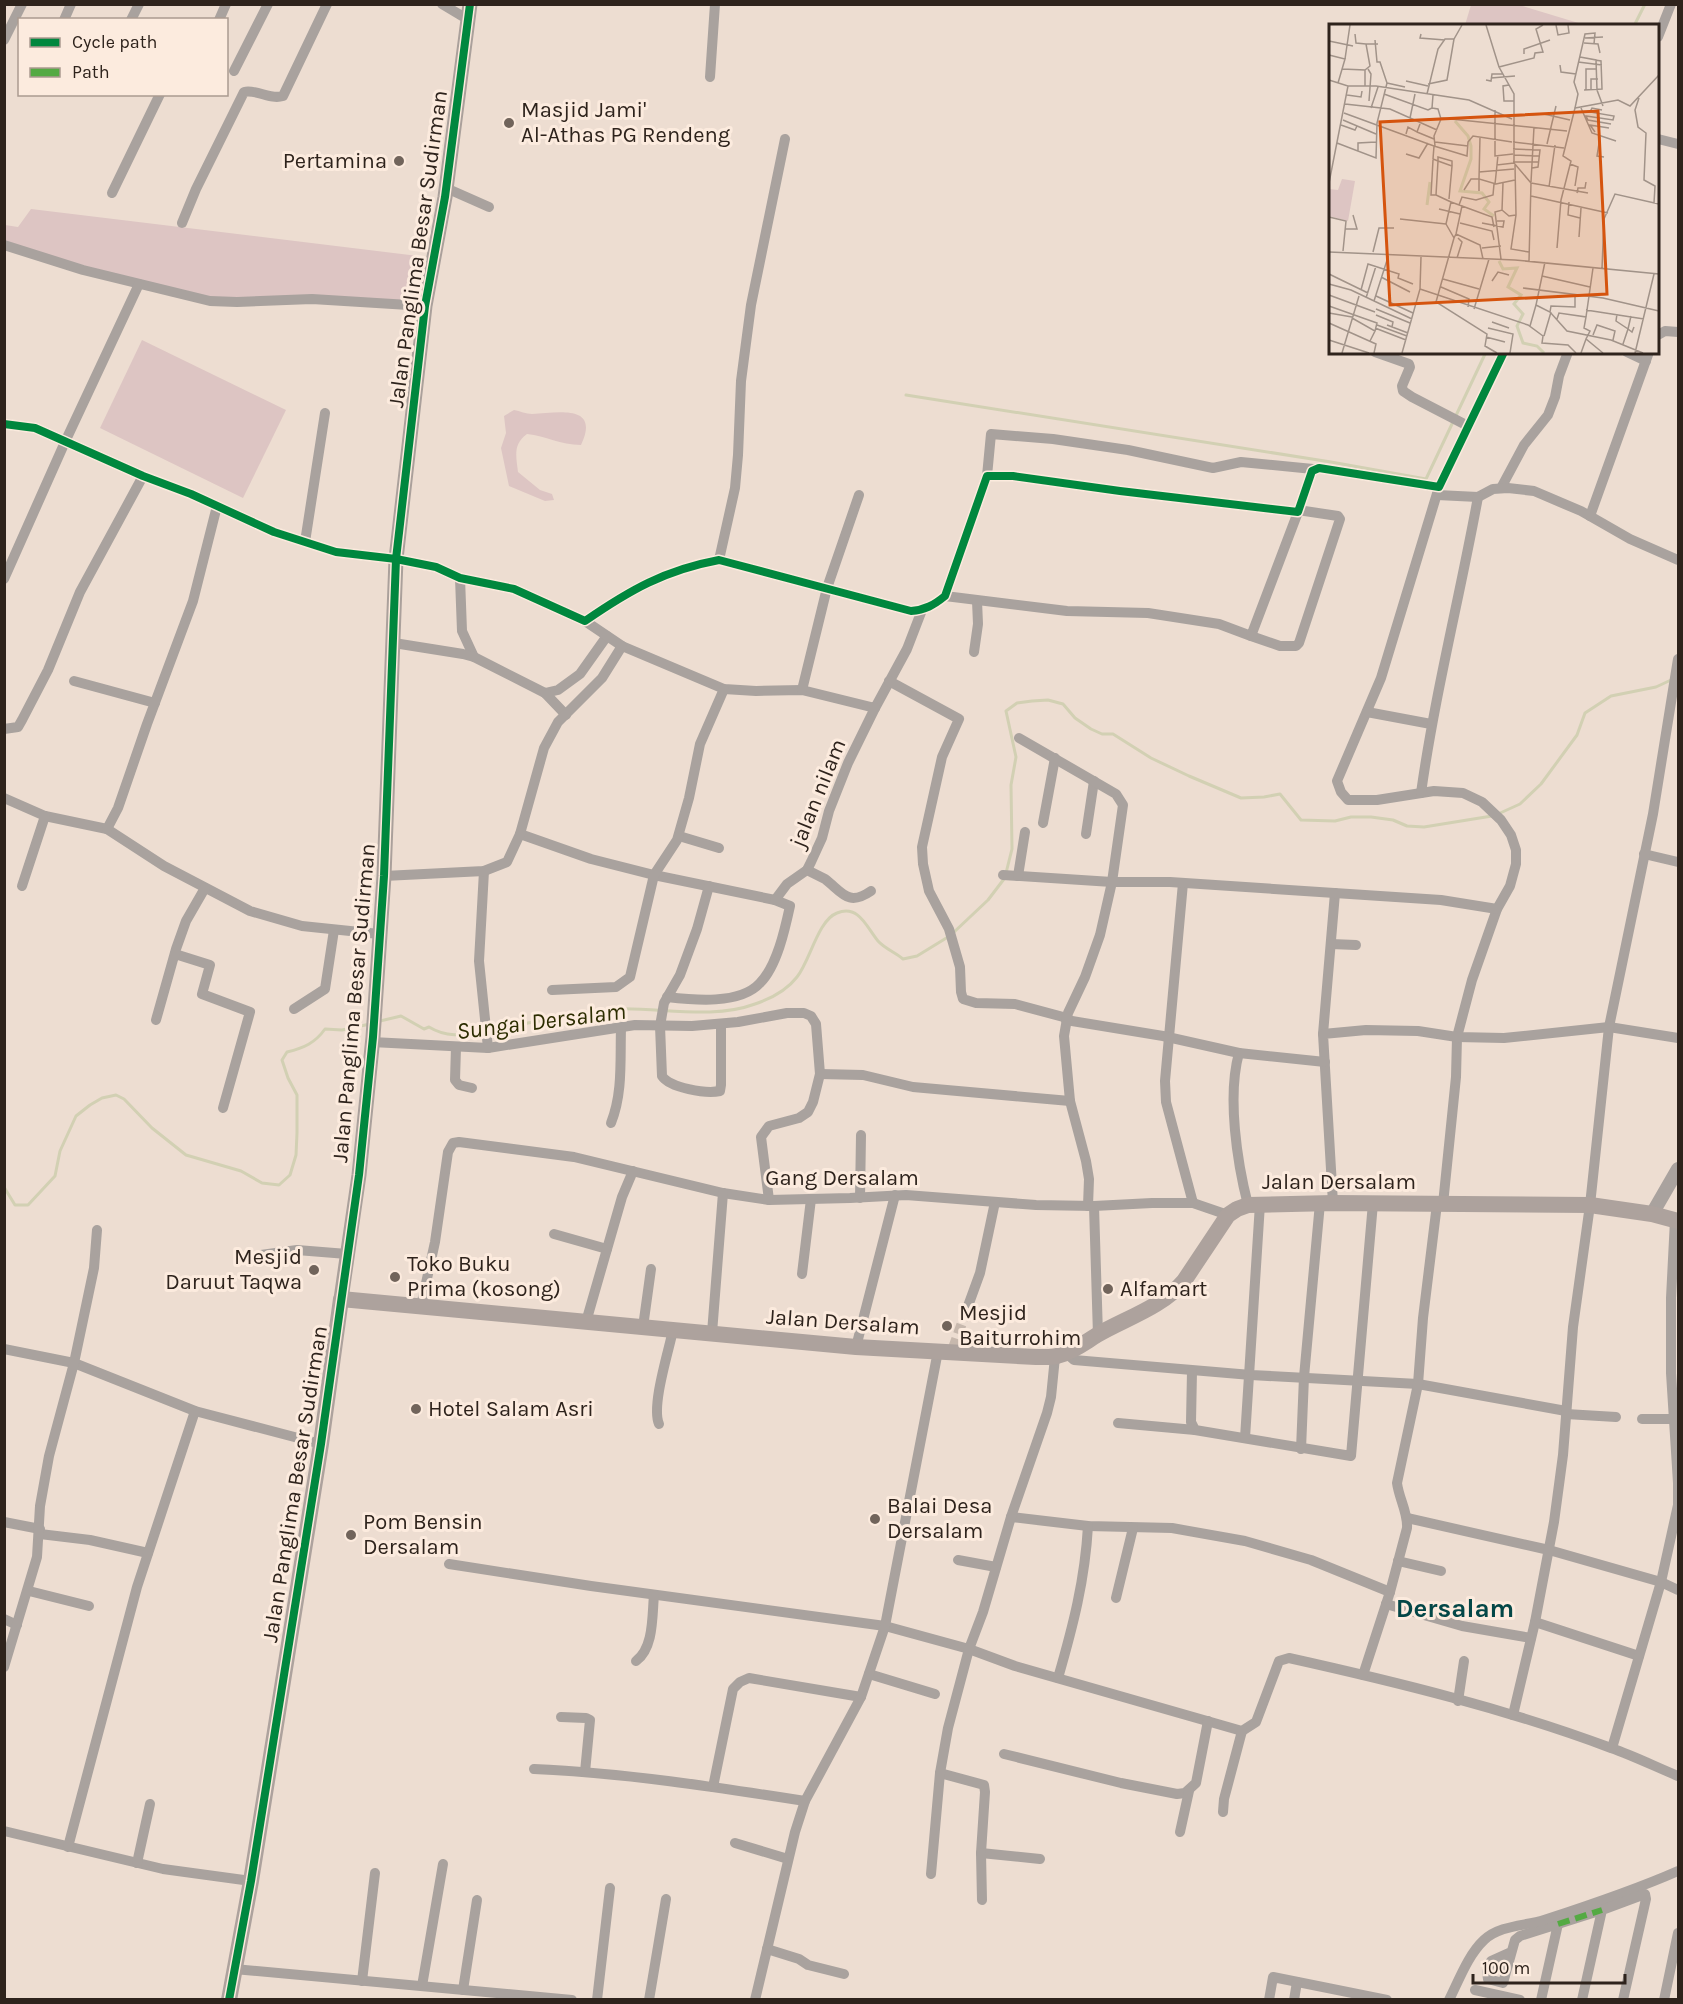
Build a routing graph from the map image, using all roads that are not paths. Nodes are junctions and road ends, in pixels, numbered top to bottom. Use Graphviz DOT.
graph roads {
  1 [pos="22,4"];
  2 [pos="71,4"];
  3 [pos="140,4"];
  4 [pos="226,4"];
  5 [pos="268,4"];
  6 [pos="327,4"];
  7 [pos="442,4"];
  8 [pos="715,4"];
  9 [pos="1671,4"];
  10 [pos="468,12"];
  11 [pos="65,18"];
  12 [pos="133,18"];
  13 [pos="220,18"];
  14 [pos="1659,34"];
  15 [pos="4,40"];
  16 [pos="234,71"];
  17 [pos="710,77"];
  18 [pos="159,96"];
  19 [pos="1659,139"];
  20 [pos="784,140"];
  21 [pos="1678,144"];
  22 [pos="446,188"];
  23 [pos="112,193"];
  24 [pos="489,207"];
  25 [pos="182,222"];
  26 [pos="4,245"];
  27 [pos="140,284"];
  28 [pos="425,306"];
  29 [pos="1678,332"];
  30 [pos="1659,335"];
  31 [pos="1381,354"];
  32 [pos="1503,354"];
  33 [pos="1567,354"];
  34 [pos="1648,357"];
  35 [pos="325,413"];
  36 [pos="4,424"];
  37 [pos="1465,424"];
  38 [pos="65,442"];
  39 [pos="1313,469"];
  40 [pos="143,476"];
  41 [pos="987,476"];
  42 [pos="1501,488"];
  43 [pos="1438,491"];
  44 [pos="859,495"];
  45 [pos="1478,497"];
  46 [pos="217,506"];
  47 [pos="1298,511"];
  48 [pos="1590,516"];
  49 [pos="305,542"];
  50 [pos="396,559"];
  51 [pos="719,560"];
  52 [pos="1678,560"];
  53 [pos="460,578"];
  54 [pos="4,579"];
  55 [pos="827,588"];
  56 [pos="945,596"];
  57 [pos="977,601"];
  58 [pos="922,610"];
  59 [pos="585,621"];
  60 [pos="607,636"];
  61 [pos="1251,636"];
  62 [pos="394,643"];
  63 [pos="622,646"];
  64 [pos="974,652"];
  65 [pos="474,657"];
  66 [pos="1678,661"];
  67 [pos="74,681"];
  68 [pos="890,681"];
  69 [pos="724,689"];
  70 [pos="802,690"];
  71 [pos="545,693"];
  72 [pos="155,704"];
  73 [pos="875,708"];
  74 [pos="1367,712"];
  75 [pos="566,715"];
  76 [pos="1431,724"];
  77 [pos="4,729"];
  78 [pos="1019,738"];
  79 [pos="1055,758"];
  80 [pos="1094,781"];
  81 [pos="1421,793"];
  82 [pos="4,798"];
  83 [pos="45,816"];
  84 [pos="1043,823"];
  85 [pos="107,829"];
  86 [pos="1025,832"];
  87 [pos="520,834"];
  88 [pos="1086,834"];
  89 [pos="679,836"];
  90 [pos="719,848"];
  91 [pos="1644,854"];
  92 [pos="1678,862"];
  93 [pos="484,870"];
  94 [pos="807,870"];
  95 [pos="1003,874"];
  96 [pos="654,875"];
  97 [pos="384,876"];
  98 [pos="1018,876"];
  99 [pos="1112,882"];
  100 [pos="1183,883"];
  101 [pos="22,886"];
  102 [pos="709,886"];
  103 [pos="205,888"];
  104 [pos="871,891"];
  105 [pos="1335,893"];
  106 [pos="775,900"];
  107 [pos="1497,909"];
  108 [pos="334,930"];
  109 [pos="379,934"];
  110 [pos="1331,944"];
  111 [pos="1356,945"];
  112 [pos="175,954"];
  113 [pos="552,990"];
  114 [pos="665,1000"];
  115 [pos="294,1009"];
  116 [pos="1067,1019"];
  117 [pos="156,1020"];
  118 [pos="661,1021"];
  119 [pos="721,1024"];
  120 [pos="1609,1027"];
  121 [pos="621,1028"];
  122 [pos="1323,1034"];
  123 [pos="1167,1037"];
  124 [pos="1457,1037"];
  125 [pos="1678,1038"];
  126 [pos="373,1040"];
  127 [pos="487,1041"];
  128 [pos="456,1047"];
  129 [pos="1239,1053"];
  130 [pos="1325,1062"];
  131 [pos="820,1074"];
  132 [pos="472,1088"];
  133 [pos="1070,1101"];
  134 [pos="224,1108"];
  135 [pos="611,1123"];
  136 [pos="861,1135"];
  137 [pos="1678,1169"];
  138 [pos="633,1171"];
  139 [pos="723,1193"];
  140 [pos="895,1195"];
  141 [pos="860,1198"];
  142 [pos="811,1199"];
  143 [pos="769,1200"];
  144 [pos="995,1202"];
  145 [pos="1193,1203"];
  146 [pos="1326,1203"];
  147 [pos="1373,1203"];
  148 [pos="1254,1204"];
  149 [pos="1440,1204"];
  150 [pos="1590,1205"];
  151 [pos="1091,1206"];
  152 [pos="1652,1214"];
  153 [pos="1228,1215"];
  154 [pos="1677,1221"];
  155 [pos="97,1230"];
  156 [pos="554,1234"];
  157 [pos="607,1249"];
  158 [pos="347,1254"];
  159 [pos="261,1256"];
  160 [pos="651,1269"];
  161 [pos="802,1274"];
  162 [pos="341,1299"];
  163 [pos="421,1306"];
  164 [pos="968,1306"];
  165 [pos="586,1322"];
  166 [pos="643,1327"];
  167 [pos="673,1330"];
  168 [pos="712,1333"];
  169 [pos="1098,1335"];
  170 [pos="856,1347"];
  171 [pos="4,1349"];
  172 [pos="948,1350"];
  173 [pos="1060,1355"];
  174 [pos="74,1363"];
  175 [pos="1192,1371"];
  176 [pos="1251,1376"];
  177 [pos="1304,1377"];
  178 [pos="1358,1381"];
  179 [pos="1418,1384"];
  180 [pos="195,1411"];
  181 [pos="1566,1413"];
  182 [pos="1616,1417"];
  183 [pos="1642,1419"];
  184 [pos="1674,1419"];
  185 [pos="1118,1423"];
  186 [pos="659,1424"];
  187 [pos="1195,1430"];
  188 [pos="1245,1438"];
  189 [pos="321,1444"];
  190 [pos="1301,1449"];
  191 [pos="1678,1483"];
  192 [pos="1011,1517"];
  193 [pos="1407,1518"];
  194 [pos="4,1522"];
  195 [pos="1088,1526"];
  196 [pos="1133,1528"];
  197 [pos="40,1532"];
  198 [pos="1549,1550"];
  199 [pos="148,1553"];
  200 [pos="958,1560"];
  201 [pos="1398,1561"];
  202 [pos="448,1564"];
  203 [pos="996,1567"];
  204 [pos="1441,1571"];
  205 [pos="1660,1582"];
  206 [pos="1678,1590"];
  207 [pos="29,1591"];
  208 [pos="1389,1592"];
  209 [pos="654,1595"];
  210 [pos="1116,1598"];
  211 [pos="1386,1604"];
  212 [pos="89,1606"];
  213 [pos="4,1619"];
  214 [pos="1535,1622"];
  215 [pos="17,1625"];
  216 [pos="885,1626"];
  217 [pos="1531,1638"];
  218 [pos="969,1648"];
  219 [pos="1639,1656"];
  220 [pos="636,1661"];
  221 [pos="1464,1661"];
  222 [pos="4,1667"];
  223 [pos="869,1674"];
  224 [pos="1363,1675"];
  225 [pos="1058,1678"];
  226 [pos="935,1694"];
  227 [pos="861,1697"];
  228 [pos="1458,1701"];
  229 [pos="1513,1715"];
  230 [pos="561,1717"];
  231 [pos="1208,1721"];
  232 [pos="1242,1731"];
  233 [pos="1612,1748"];
  234 [pos="1004,1754"];
  235 [pos="534,1769"];
  236 [pos="585,1772"];
  237 [pos="940,1773"];
  238 [pos="1678,1776"];
  239 [pos="713,1786"];
  240 [pos="1189,1791"];
  241 [pos="805,1801"];
  242 [pos="150,1803"];
  243 [pos="1223,1812"];
  244 [pos="4,1831"];
  245 [pos="1180,1832"];
  246 [pos="735,1843"];
  247 [pos="68,1847"];
  248 [pos="981,1853"];
  249 [pos="788,1859"];
  250 [pos="1040,1859"];
  251 [pos="137,1863"];
  252 [pos="443,1863"];
  253 [pos="1678,1871"];
  254 [pos="375,1873"];
  255 [pos="931,1874"];
  256 [pos="251,1881"];
  257 [pos="610,1888"];
  258 [pos="666,1899"];
  259 [pos="477,1900"];
  260 [pos="982,1900"];
  261 [pos="1602,1910"];
  262 [pos="1558,1924"];
  263 [pos="1678,1933"];
  264 [pos="767,1949"];
  265 [pos="1511,1952"];
  266 [pos="234,1969"];
  267 [pos="844,1974"];
  268 [pos="362,1981"];
  269 [pos="1297,1982"];
  270 [pos="422,1986"];
  271 [pos="463,1990"];
  272 [pos="1475,1990"];
  273 [pos="1337,1995"];
  274 [pos="533,1998"];
  275 [pos="1381,1999"];
  276 [pos="229,2000"];
  277 [pos="572,2000"];
  278 [pos="597,2000"];
  279 [pos="649,2000"];
  280 [pos="755,2000"];
  281 [pos="1269,2000"];
  282 [pos="1293,2000"];
  283 [pos="1449,2000"];
  284 [pos="1520,2000"];
  285 [pos="1541,2000"];
  286 [pos="1582,2000"];
  287 [pos="1623,2000"];
  288 [pos="1664,2000"];
  1 -- 15 [label="street"];
  2 -- 11 [label="street"];
  3 -- 12 [label="street"];
  4 -- 13 [label="street"];
  5 -- 16 [label="street"];
  6 -- 25 [label="street"];
  7 -- 10 [label="street"];
  8 -- 17 [label="street"];
  9 -- 14 [label="street"];
  10 -- 22 [label="main road, Jalan Panglima Besar Sudirman"];
  18 -- 23 [label="street"];
  19 -- 21 [label="street"];
  20 -- 51 [label="street"];
  22 -- 24 [label="street"];
  22 -- 28 [label="main road, Jalan Panglima Besar Sudirman"];
  26 -- 27 [label="street"];
  27 -- 28 [label="street"];
  27 -- 38 [label="street"];
  28 -- 50 [label="main road, Jalan Panglima Besar Sudirman"];
  29 -- 30 [label="street"];
  31 -- 37 [label="street"];
  32 -- 37 [label="street"];
  33 -- 42 [label="street"];
  34 -- 48 [label="street"];
  35 -- 49 [label="street"];
  36 -- 38 [label="street"];
  37 -- 43 [label="street"];
  38 -- 40 [label="street"];
  38 -- 54 [label="street"];
  39 -- 41 [label="street"];
  39 -- 43 [label="street"];
  39 -- 47 [label="street"];
  40 -- 46 [label="street"];
  40 -- 77 [label="street"];
  41 -- 47 [label="street"];
  41 -- 56 [label="street"];
  42 -- 45 [label="street"];
  42 -- 48 [label="street"];
  43 -- 45 [label="street"];
  43 -- 74 [label="street"];
  44 -- 55 [label="street"];
  45 -- 76 [label="street"];
  46 -- 49 [label="street"];
  46 -- 72 [label="street"];
  47 -- 61 [label="street"];
  47 -- 61 [label="street"];
  48 -- 52 [label="street"];
  49 -- 50 [label="street"];
  50 -- 53 [label="street"];
  50 -- 62 [label="main road, Jalan Panglima Besar Sudirman"];
  51 -- 55 [label="street"];
  51 -- 59 [label="street"];
  53 -- 59 [label="street"];
  53 -- 65 [label="street"];
  55 -- 58 [label="street"];
  55 -- 70 [label="street"];
  56 -- 57 [label="street"];
  56 -- 58 [label="street"];
  57 -- 61 [label="street"];
  57 -- 64 [label="street"];
  58 -- 68 [label="street, jalan nilam"];
  59 -- 60 [label="street"];
  60 -- 63 [label="street"];
  60 -- 71 [label="street"];
  62 -- 65 [label="street"];
  62 -- 97 [label="main road, Jalan Panglima Besar Sudirman"];
  63 -- 69 [label="street"];
  63 -- 75 [label="street"];
  65 -- 71 [label="street"];
  66 -- 91 [label="street"];
  67 -- 72 [label="street"];
  68 -- 73 [label="street, jalan nilam"];
  68 -- 116 [label="street"];
  69 -- 70 [label="street"];
  69 -- 89 [label="street"];
  70 -- 73 [label="street"];
  71 -- 75 [label="street"];
  72 -- 85 [label="street"];
  73 -- 94 [label="street, jalan nilam"];
  74 -- 76 [label="street"];
  74 -- 81 [label="street"];
  75 -- 87 [label="street"];
  76 -- 81 [label="street"];
  78 -- 79 [label="street"];
  79 -- 80 [label="street"];
  79 -- 84 [label="street"];
  80 -- 88 [label="street"];
  80 -- 99 [label="street"];
  81 -- 107 [label="street"];
  82 -- 83 [label="street"];
  83 -- 85 [label="street"];
  83 -- 101 [label="street"];
  85 -- 103 [label="street"];
  86 -- 98 [label="street"];
  87 -- 93 [label="street"];
  87 -- 96 [label="street"];
  89 -- 90 [label="street"];
  89 -- 96 [label="street"];
  91 -- 92 [label="street"];
  91 -- 120 [label="street"];
  93 -- 97 [label="street"];
  93 -- 127 [label="street"];
  94 -- 104 [label="street"];
  94 -- 106 [label="street, jalan nilam"];
  95 -- 98 [label="street"];
  96 -- 102 [label="street"];
  96 -- 113 [label="street"];
  97 -- 109 [label="main road, Jalan Panglima Besar Sudirman"];
  98 -- 99 [label="street"];
  99 -- 100 [label="street"];
  99 -- 116 [label="street"];
  100 -- 105 [label="street"];
  100 -- 123 [label="street"];
  102 -- 106 [label="street"];
  102 -- 114 [label="street"];
  103 -- 108 [label="street"];
  103 -- 112 [label="street"];
  105 -- 107 [label="street"];
  105 -- 110 [label="street"];
  106 -- 114 [label="street"];
  107 -- 124 [label="street"];
  108 -- 109 [label="street"];
  108 -- 115 [label="street"];
  109 -- 126 [label="main road, Jalan Panglima Besar Sudirman"];
  110 -- 111 [label="street"];
  110 -- 122 [label="street"];
  112 -- 117 [label="street"];
  112 -- 134 [label="street"];
  114 -- 118 [label="street"];
  116 -- 123 [label="street"];
  116 -- 133 [label="street"];
  118 -- 119 [label="street"];
  118 -- 119 [label="street"];
  118 -- 121 [label="street"];
  119 -- 131 [label="street"];
  120 -- 124 [label="street"];
  120 -- 125 [label="street"];
  120 -- 150 [label="street"];
  121 -- 127 [label="street"];
  121 -- 135 [label="street"];
  122 -- 124 [label="street"];
  122 -- 130 [label="street"];
  123 -- 129 [label="street"];
  123 -- 145 [label="street"];
  124 -- 149 [label="street"];
  126 -- 128 [label="street"];
  126 -- 158 [label="main road, Jalan Panglima Besar Sudirman"];
  127 -- 128 [label="street"];
  128 -- 132 [label="street"];
  129 -- 130 [label="street"];
  129 -- 148 [label="street"];
  130 -- 146 [label="street"];
  131 -- 133 [label="street"];
  131 -- 143 [label="street"];
  133 -- 151 [label="street"];
  136 -- 141 [label="street"];
  137 -- 152 [label="street"];
  138 -- 139 [label="street, Gang Dersalam"];
  138 -- 157 [label="street"];
  138 -- 163 [label="street, Gang Dersalam"];
  139 -- 143 [label="street, Gang Dersalam"];
  139 -- 168 [label="street"];
  140 -- 141 [label="street, Gang Dersalam"];
  140 -- 144 [label="street, Gang Dersalam"];
  140 -- 170 [label="street"];
  141 -- 142 [label="street, Gang Dersalam"];
  142 -- 143 [label="street, Gang Dersalam"];
  142 -- 161 [label="street"];
  144 -- 151 [label="street, Gang Dersalam"];
  144 -- 164 [label="street"];
  145 -- 151 [label="street, Gang Dersalam"];
  145 -- 153 [label="street, Gang Dersalam"];
  146 -- 147 [label="main road, Jalan Dersalam"];
  146 -- 148 [label="main road, Jalan Dersalam"];
  146 -- 177 [label="street"];
  147 -- 149 [label="main road, Jalan Dersalam"];
  147 -- 178 [label="street"];
  148 -- 153 [label="main road, Jalan Dersalam"];
  148 -- 176 [label="street"];
  149 -- 150 [label="main road, Jalan Dersalam"];
  149 -- 179 [label="street"];
  150 -- 152 [label="main road, Jalan Dersalam"];
  150 -- 181 [label="street"];
  151 -- 169 [label="street"];
  152 -- 154 [label="main road, Jalan Dersalam"];
  153 -- 169 [label="main road, Jalan Dersalam"];
  154 -- 184 [label="street"];
  155 -- 174 [label="street"];
  156 -- 157 [label="street"];
  157 -- 165 [label="street"];
  158 -- 159 [label="street"];
  158 -- 162 [label="main road, Jalan Panglima Besar Sudirman"];
  160 -- 166 [label="street"];
  162 -- 163 [label="main road, Jalan Dersalam"];
  162 -- 189 [label="main road, Jalan Panglima Besar Sudirman"];
  163 -- 165 [label="main road, Jalan Dersalam"];
  165 -- 166 [label="main road, Jalan Dersalam"];
  166 -- 167 [label="main road, Jalan Dersalam"];
  167 -- 168 [label="main road, Jalan Dersalam"];
  167 -- 186 [label="street"];
  168 -- 170 [label="main road, Jalan Dersalam"];
  169 -- 173 [label="main road, Jalan Dersalam"];
  170 -- 172 [label="main road, Jalan Dersalam"];
  171 -- 174 [label="street"];
  172 -- 173 [label="main road, Jalan Dersalam"];
  172 -- 216 [label="street"];
  173 -- 175 [label="street"];
  173 -- 192 [label="street"];
  174 -- 180 [label="street"];
  174 -- 197 [label="street"];
  175 -- 176 [label="street"];
  175 -- 187 [label="street"];
  176 -- 177 [label="street"];
  176 -- 188 [label="street"];
  177 -- 178 [label="street"];
  177 -- 190 [label="street"];
  178 -- 179 [label="street"];
  178 -- 190 [label="street"];
  179 -- 181 [label="street"];
  179 -- 193 [label="street"];
  180 -- 189 [label="street"];
  180 -- 199 [label="street"];
  181 -- 182 [label="street"];
  181 -- 198 [label="street"];
  183 -- 184 [label="street"];
  184 -- 191 [label="street"];
  185 -- 187 [label="street"];
  187 -- 188 [label="street"];
  188 -- 190 [label="street"];
  189 -- 256 [label="main road, Jalan Panglima Besar Sudirman"];
  191 -- 205 [label="street"];
  192 -- 195 [label="street"];
  192 -- 203 [label="street"];
  193 -- 198 [label="street"];
  193 -- 201 [label="street"];
  194 -- 197 [label="street"];
  195 -- 196 [label="street"];
  195 -- 225 [label="street"];
  196 -- 208 [label="street"];
  196 -- 210 [label="street"];
  197 -- 199 [label="street"];
  197 -- 207 [label="street"];
  198 -- 205 [label="street"];
  198 -- 214 [label="street"];
  199 -- 247 [label="street"];
  200 -- 203 [label="street"];
  201 -- 204 [label="street"];
  201 -- 208 [label="street"];
  202 -- 209 [label="street"];
  203 -- 218 [label="street"];
  205 -- 206 [label="street"];
  205 -- 219 [label="street"];
  207 -- 212 [label="street"];
  207 -- 215 [label="street"];
  208 -- 211 [label="street"];
  209 -- 216 [label="street"];
  209 -- 220 [label="street"];
  211 -- 217 [label="street"];
  211 -- 224 [label="street"];
  213 -- 215 [label="street"];
  214 -- 217 [label="street"];
  214 -- 219 [label="street"];
  215 -- 222 [label="street"];
  216 -- 218 [label="street"];
  216 -- 223 [label="street"];
  217 -- 229 [label="street"];
  218 -- 225 [label="street"];
  218 -- 237 [label="street"];
  219 -- 233 [label="street"];
  221 -- 228 [label="street"];
  223 -- 226 [label="street"];
  223 -- 227 [label="street"];
  224 -- 228 [label="street"];
  224 -- 232 [label="street"];
  225 -- 231 [label="street"];
  227 -- 239 [label="street"];
  227 -- 241 [label="street"];
  228 -- 229 [label="street"];
  229 -- 233 [label="street"];
  230 -- 236 [label="street"];
  231 -- 232 [label="street"];
  231 -- 240 [label="street"];
  232 -- 243 [label="street"];
  233 -- 238 [label="street"];
  234 -- 240 [label="street"];
  235 -- 236 [label="street"];
  236 -- 239 [label="street"];
  237 -- 248 [label="street"];
  237 -- 255 [label="street"];
  239 -- 241 [label="street"];
  240 -- 245 [label="street"];
  241 -- 249 [label="street"];
  242 -- 251 [label="street"];
  244 -- 247 [label="street"];
  246 -- 249 [label="street"];
  247 -- 251 [label="street"];
  248 -- 250 [label="street"];
  248 -- 260 [label="street"];
  249 -- 264 [label="street"];
  251 -- 256 [label="street"];
  252 -- 270 [label="street"];
  253 -- 283 [label="street"];
  254 -- 268 [label="street"];
  256 -- 266 [label="main road, Jalan Panglima Besar Sudirman"];
  257 -- 278 [label="street"];
  258 -- 279 [label="street"];
  259 -- 271 [label="street"];
  261 -- 262 [label="street"];
  261 -- 286 [label="street"];
  261 -- 287 [label="street"];
  262 -- 265 [label="street"];
  262 -- 285 [label="street"];
  263 -- 288 [label="street"];
  264 -- 267 [label="street"];
  264 -- 280 [label="street"];
  266 -- 268 [label="street"];
  266 -- 276 [label="main road, Jalan Panglima Besar Sudirman"];
  268 -- 270 [label="street"];
  269 -- 273 [label="street"];
  269 -- 281 [label="street"];
  269 -- 282 [label="street"];
  270 -- 271 [label="street"];
  271 -- 274 [label="street"];
  272 -- 284 [label="street"];
  273 -- 275 [label="street"];
  274 -- 277 [label="street"];
}
